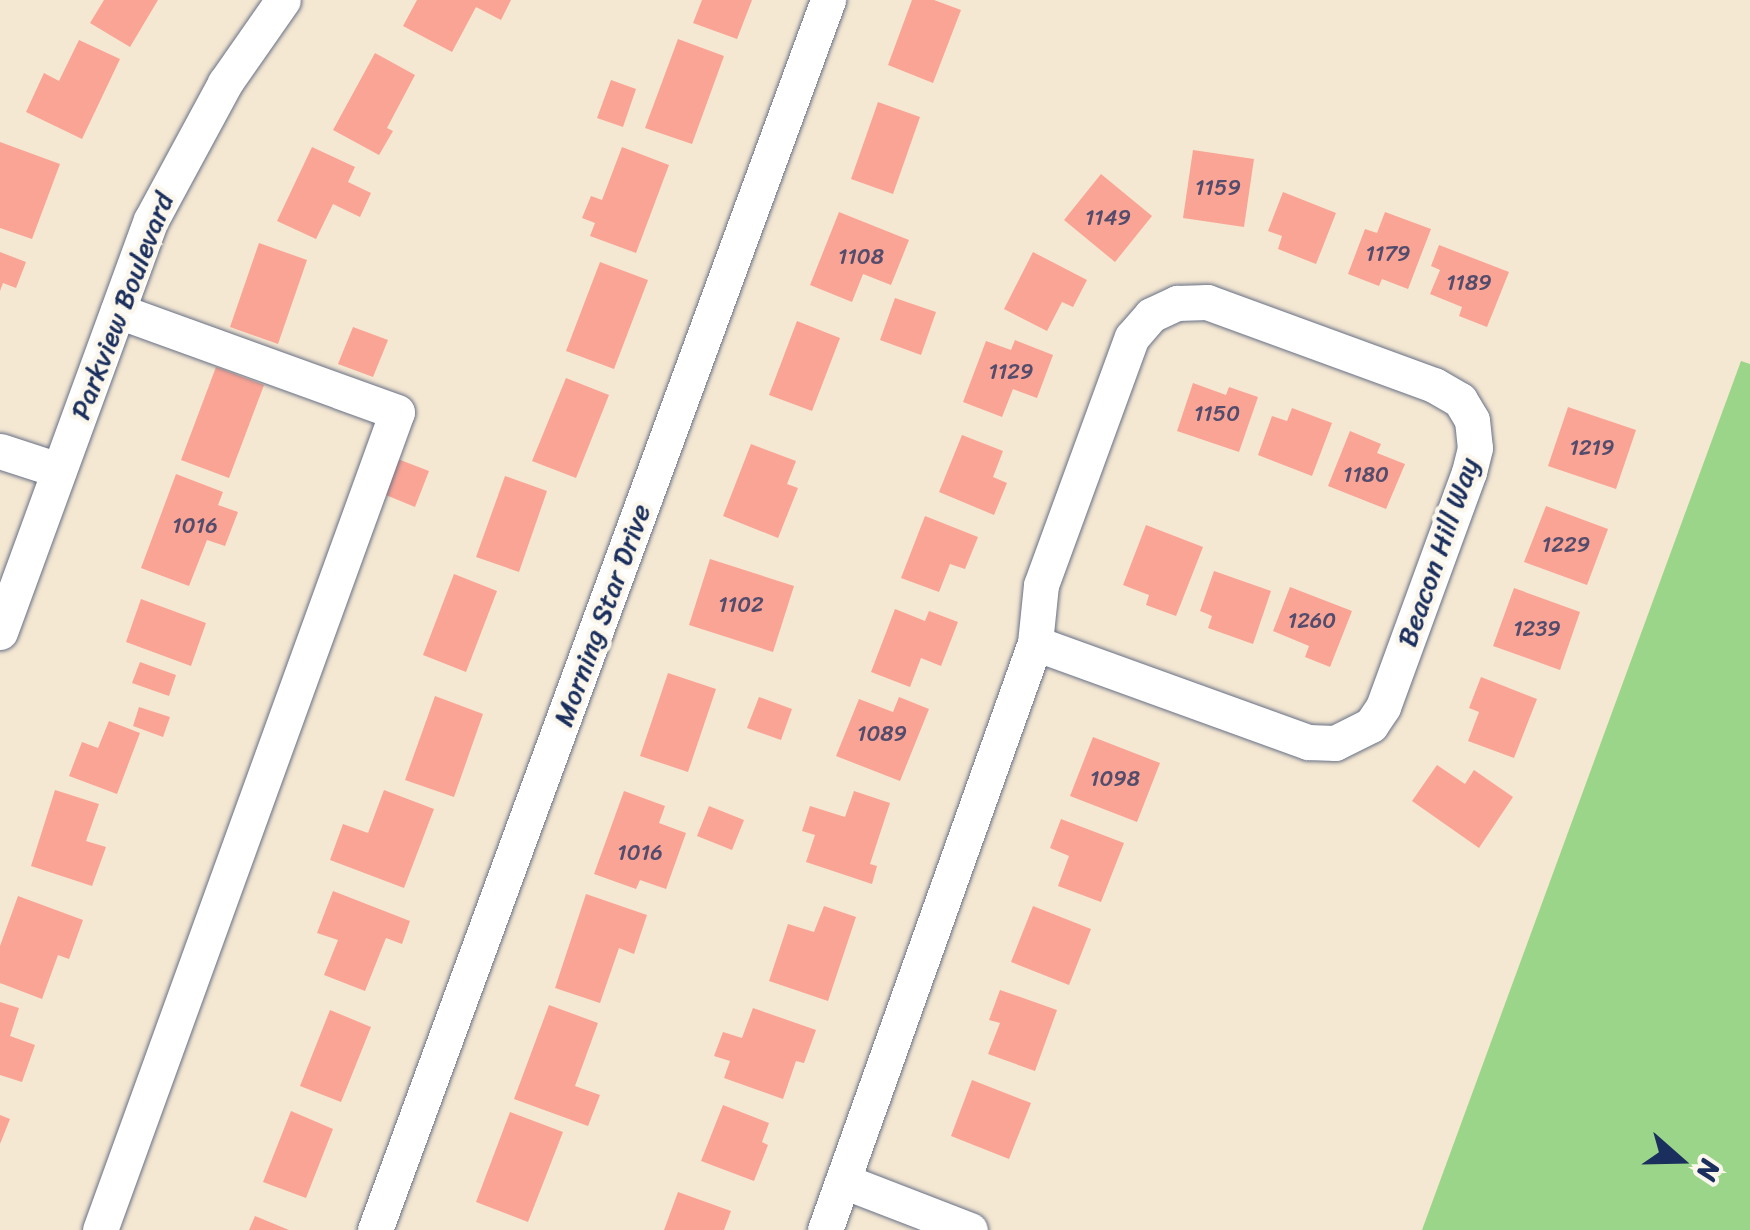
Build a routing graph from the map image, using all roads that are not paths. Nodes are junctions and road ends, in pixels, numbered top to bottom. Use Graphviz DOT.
graph roads {
  1 [pos="284,0"];
  2 [pos="828,0"];
  3 [pos="118,311"];
  4 [pos="0,451"];
  5 [pos="58,470"];
  6 [pos="0,632"];
  7 [pos="1034,643"];
  8 [pos="843,1182"];
  9 [pos="100,1230"];
  10 [pos="375,1230"];
  11 [pos="825,1230"];
  12 [pos="970,1230"];
  1 -- 3 [label="street, Parkview Boulevard"];
  2 -- 10 [label="street, Morning Star Drive"];
  3 -- 5 [label="street, Parkview Boulevard"];
  3 -- 9 [label="street"];
  4 -- 5 [label="street"];
  5 -- 6 [label="street, Parkview Boulevard"];
  7 -- 7 [label="street, Beacon Hill Way"];
  7 -- 8 [label="street, Beacon Hill Way"];
  8 -- 11 [label="street, Beacon Hill Way"];
  8 -- 12 [label="street"];
}
